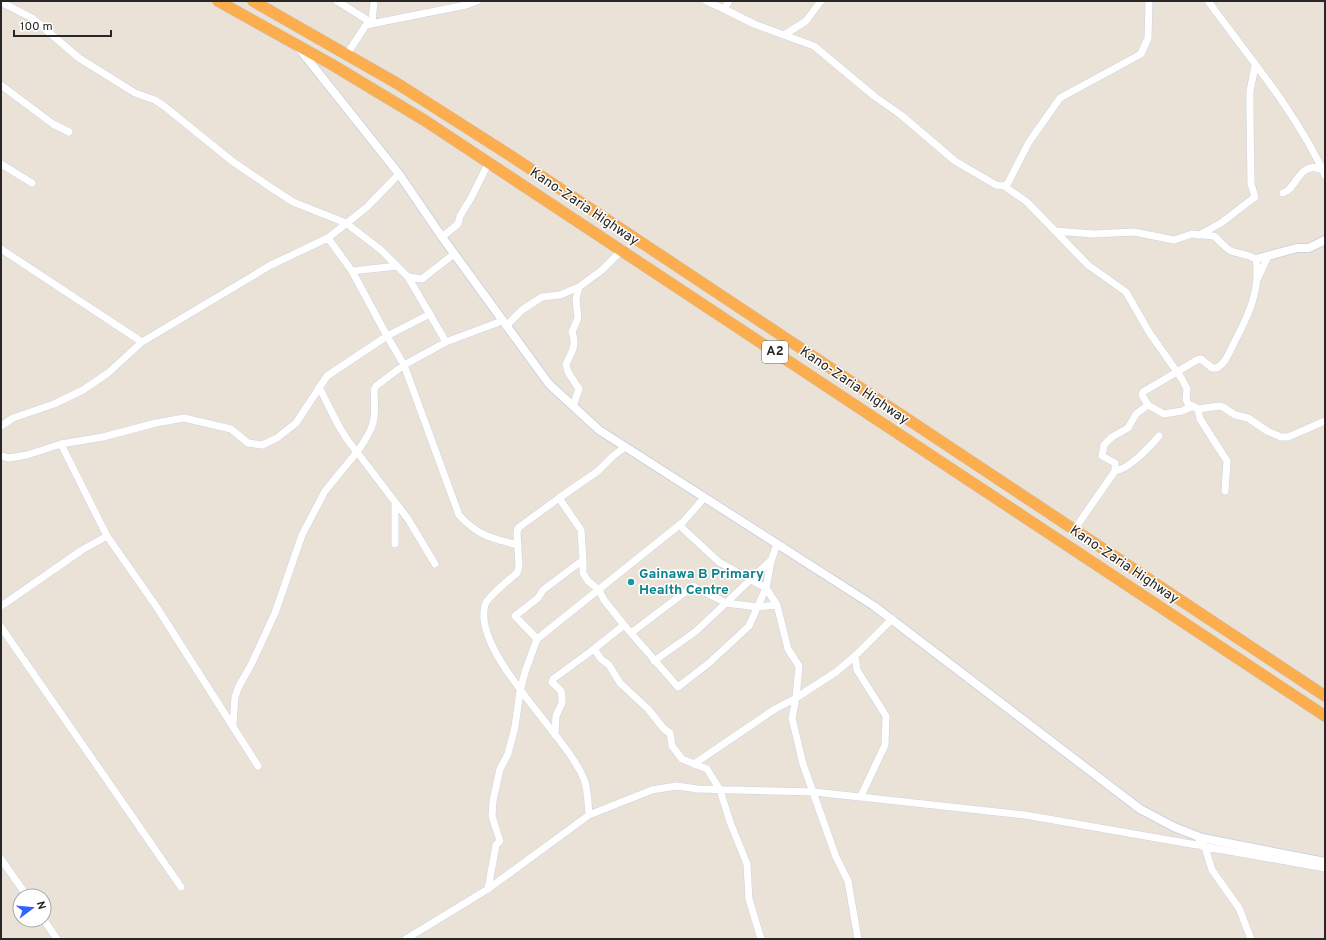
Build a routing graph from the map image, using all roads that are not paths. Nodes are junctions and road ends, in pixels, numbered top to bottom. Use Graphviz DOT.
graph roads {
  1 [pos="218,1"];
  2 [pos="253,1"];
  3 [pos="337,1"];
  4 [pos="374,1"];
  5 [pos="477,1"];
  6 [pos="706,1"];
  7 [pos="730,1"];
  8 [pos="821,1"];
  9 [pos="1149,1"];
  10 [pos="1208,1"];
  11 [pos="1,2"];
  12 [pos="724,9"];
  13 [pos="372,23"];
  14 [pos="784,35"];
  15 [pos="297,46"];
  16 [pos="347,54"];
  17 [pos="1255,66"];
  18 [pos="1,85"];
  19 [pos="69,132"];
  20 [pos="489,162"];
  21 [pos="1,164"];
  22 [pos="1324,173"];
  23 [pos="400,174"];
  24 [pos="32,183"];
  25 [pos="1004,186"];
  26 [pos="1283,193"];
  27 [pos="346,223"];
  28 [pos="1055,232"];
  29 [pos="1199,235"];
  30 [pos="442,237"];
  31 [pos="328,238"];
  32 [pos="1325,240"];
  33 [pos="1,249"];
  34 [pos="622,250"];
  35 [pos="454,254"];
  36 [pos="1268,256"];
  37 [pos="1256,259"];
  38 [pos="397,266"];
  39 [pos="352,271"];
  40 [pos="408,277"];
  41 [pos="1257,281"];
  42 [pos="579,287"];
  43 [pos="430,314"];
  44 [pos="504,323"];
  45 [pos="387,336"];
  46 [pos="142,342"];
  47 [pos="446,342"];
  48 [pos="404,365"];
  49 [pos="1177,372"];
  50 [pos="319,387"];
  51 [pos="1148,405"];
  52 [pos="573,406"];
  53 [pos="1195,408"];
  54 [pos="1325,421"];
  55 [pos="1,426"];
  56 [pos="1159,436"];
  57 [pos="61,444"];
  58 [pos="625,447"];
  59 [pos="357,452"];
  60 [pos="1,456"];
  61 [pos="1115,471"];
  62 [pos="1225,491"];
  63 [pos="559,498"];
  64 [pos="704,498"];
  65 [pos="395,502"];
  66 [pos="679,525"];
  67 [pos="1074,530"];
  68 [pos="107,536"];
  69 [pos="395,544"];
  70 [pos="777,544"];
  71 [pos="518,545"];
  72 [pos="583,560"];
  73 [pos="771,561"];
  74 [pos="435,564"];
  75 [pos="750,580"];
  76 [pos="766,588"];
  77 [pos="599,590"];
  78 [pos="726,603"];
  79 [pos="777,605"];
  80 [pos="1,606"];
  81 [pos="757,607"];
  82 [pos="892,619"];
  83 [pos="624,625"];
  84 [pos="1,626"];
  85 [pos="631,633"];
  86 [pos="537,638"];
  87 [pos="594,649"];
  88 [pos="855,656"];
  89 [pos="654,661"];
  90 [pos="520,691"];
  91 [pos="1325,696"];
  92 [pos="796,698"];
  93 [pos="1325,716"];
  94 [pos="233,724"];
  95 [pos="555,735"];
  96 [pos="694,764"];
  97 [pos="258,766"];
  98 [pos="720,790"];
  99 [pos="814,792"];
  100 [pos="860,798"];
  101 [pos="589,815"];
  102 [pos="1201,844"];
  103 [pos="1,859"];
  104 [pos="1325,862"];
  105 [pos="1325,868"];
  106 [pos="181,887"];
  107 [pos="21,888"];
  108 [pos="488,889"];
  109 [pos="49,928"];
  110 [pos="57,939"];
  111 [pos="406,939"];
  112 [pos="761,939"];
  113 [pos="858,939"];
  114 [pos="1251,939"];
  1 -- 15 [label="highway, Kano-Zaria Highway / A2"];
  2 -- 16 [label="highway, Kano-Zaria Highway / A2"];
  3 -- 13 [label="street"];
  4 -- 13 [label="street"];
  5 -- 13 [label="street"];
  6 -- 12 [label="street"];
  7 -- 12 [label="street"];
  8 -- 14 [label="street"];
  9 -- 25 [label="street"];
  10 -- 17 [label="street"];
  11 -- 27 [label="street"];
  12 -- 14 [label="street"];
  13 -- 16 [label="street"];
  14 -- 25 [label="street"];
  15 -- 20 [label="highway, Kano-Zaria Highway / A2"];
  15 -- 23 [label="street"];
  16 -- 67 [label="highway, Kano-Zaria Highway / A2"];
  17 -- 22 [label="street"];
  17 -- 29 [label="street"];
  18 -- 19 [label="street"];
  20 -- 30 [label="street"];
  20 -- 34 [label="highway, Kano-Zaria Highway / A2"];
  21 -- 24 [label="street"];
  22 -- 26 [label="street"];
  23 -- 27 [label="street"];
  23 -- 30 [label="street"];
  25 -- 28 [label="street"];
  27 -- 31 [label="street"];
  27 -- 38 [label="street"];
  28 -- 29 [label="street"];
  28 -- 49 [label="street"];
  29 -- 37 [label="street"];
  30 -- 35 [label="street"];
  31 -- 39 [label="street"];
  31 -- 46 [label="street"];
  32 -- 36 [label="street"];
  33 -- 46 [label="street"];
  34 -- 42 [label="street"];
  34 -- 93 [label="highway, Kano-Zaria Highway / A2"];
  35 -- 40 [label="street"];
  35 -- 44 [label="street"];
  36 -- 37 [label="street"];
  36 -- 41 [label="street"];
  37 -- 41 [label="street"];
  38 -- 39 [label="street"];
  38 -- 40 [label="street"];
  39 -- 45 [label="street"];
  40 -- 43 [label="street"];
  41 -- 49 [label="street"];
  42 -- 44 [label="street"];
  42 -- 52 [label="street"];
  43 -- 45 [label="street"];
  43 -- 47 [label="street"];
  44 -- 47 [label="street"];
  44 -- 52 [label="street"];
  45 -- 48 [label="street"];
  45 -- 50 [label="street"];
  46 -- 55 [label="street"];
  47 -- 48 [label="street"];
  48 -- 59 [label="street"];
  48 -- 71 [label="street"];
  49 -- 51 [label="street"];
  49 -- 53 [label="street"];
  50 -- 57 [label="street"];
  50 -- 59 [label="street"];
  51 -- 53 [label="street"];
  51 -- 61 [label="street"];
  52 -- 58 [label="street"];
  53 -- 54 [label="street"];
  53 -- 62 [label="street"];
  56 -- 61 [label="street"];
  57 -- 60 [label="street"];
  57 -- 68 [label="street"];
  58 -- 63 [label="street"];
  58 -- 64 [label="street"];
  59 -- 65 [label="street"];
  59 -- 94 [label="street"];
  61 -- 67 [label="street"];
  63 -- 71 [label="street"];
  63 -- 72 [label="street"];
  64 -- 66 [label="street"];
  64 -- 70 [label="street"];
  65 -- 69 [label="street"];
  65 -- 74 [label="street"];
  66 -- 75 [label="street"];
  66 -- 77 [label="street"];
  67 -- 91 [label="highway, Kano-Zaria Highway / A2"];
  68 -- 80 [label="street"];
  68 -- 94 [label="street"];
  70 -- 73 [label="street"];
  70 -- 82 [label="street"];
  71 -- 90 [label="street"];
  72 -- 77 [label="street"];
  72 -- 86 [label="street"];
  73 -- 75 [label="street"];
  73 -- 76 [label="street"];
  75 -- 76 [label="street"];
  75 -- 78 [label="street"];
  76 -- 79 [label="street"];
  76 -- 81 [label="street"];
  77 -- 83 [label="street"];
  77 -- 86 [label="street"];
  78 -- 81 [label="street"];
  78 -- 85 [label="street"];
  78 -- 89 [label="street"];
  79 -- 81 [label="street"];
  79 -- 92 [label="street"];
  81 -- 89 [label="street"];
  82 -- 88 [label="street"];
  82 -- 102 [label="street"];
  83 -- 85 [label="street"];
  83 -- 87 [label="street"];
  84 -- 106 [label="street"];
  85 -- 89 [label="street"];
  86 -- 90 [label="street"];
  87 -- 95 [label="street"];
  87 -- 96 [label="street"];
  88 -- 92 [label="street"];
  88 -- 100 [label="street"];
  90 -- 95 [label="street"];
  90 -- 108 [label="street"];
  92 -- 96 [label="street"];
  92 -- 99 [label="street"];
  94 -- 97 [label="street"];
  95 -- 101 [label="street"];
  96 -- 98 [label="street"];
  98 -- 99 [label="street"];
  98 -- 101 [label="street"];
  98 -- 112 [label="street"];
  99 -- 100 [label="street"];
  99 -- 113 [label="street"];
  100 -- 102 [label="street"];
  101 -- 108 [label="street"];
  102 -- 104 [label="street"];
  102 -- 105 [label="street"];
  102 -- 114 [label="street"];
  103 -- 107 [label="street"];
  108 -- 111 [label="street"];
  109 -- 110 [label="street"];
}
